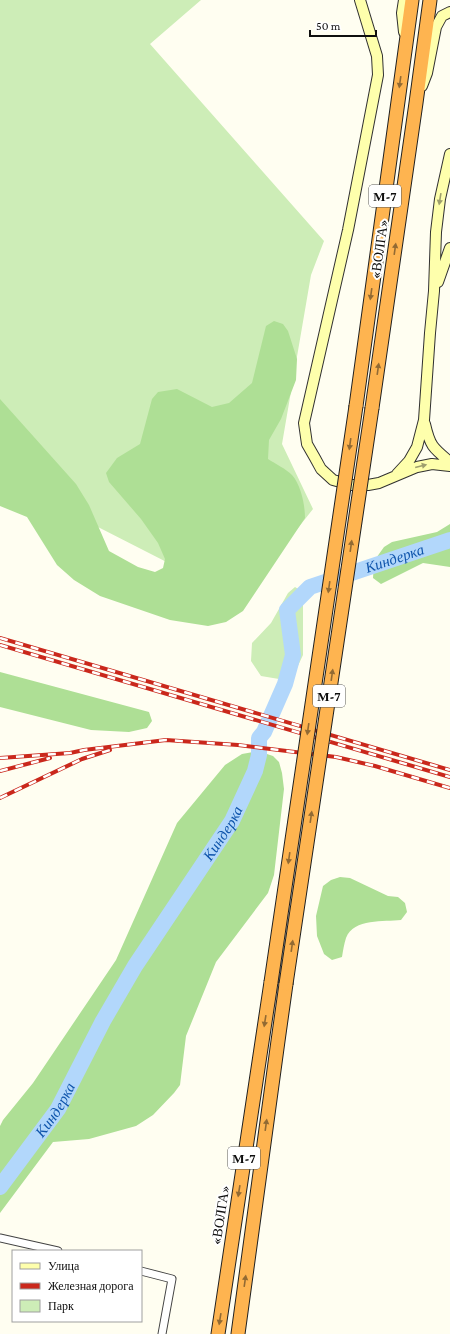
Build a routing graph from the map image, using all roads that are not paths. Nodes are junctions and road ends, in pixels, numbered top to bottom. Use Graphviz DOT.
graph roads {
  1 [pos="404,0"];
  2 [pos="412,0"];
  3 [pos="430,0"];
  4 [pos="361,2"];
  5 [pos="450,12"];
  6 [pos="406,43"];
  7 [pos="416,103"];
  8 [pos="450,154"];
  9 [pos="450,248"];
  10 [pos="434,291"];
  11 [pos="424,420"];
  12 [pos="450,462"];
  13 [pos="450,466"];
  14 [pos="394,477"];
  15 [pos="0,1238"];
  16 [pos="54,1250"];
  17 [pos="142,1271"];
  18 [pos="162,1334"];
  19 [pos="218,1334"];
  20 [pos="238,1334"];
  1 -- 6 [label="street"];
  2 -- 6 [label="highway, «ВОЛГА» / М-7"];
  3 -- 7 [label="highway, «ВОЛГА» / М-7"];
  4 -- 14 [label="street"];
  5 -- 7 [label="street"];
  6 -- 19 [label="highway, «ВОЛГА» / М-7, one-way, bridge"];
  20 -- 7 [label="highway, «ВОЛГА» / М-7, one-way, bridge"];
  8 -- 10 [label="street, one-way"];
  9 -- 10 [label="street"];
  10 -- 11 [label="street"];
  11 -- 12 [label="street"];
  11 -- 14 [label="street"];
  14 -- 13 [label="street, one-way"];
  15 -- 16 [label="street"];
  17 -- 18 [label="street"];
}
